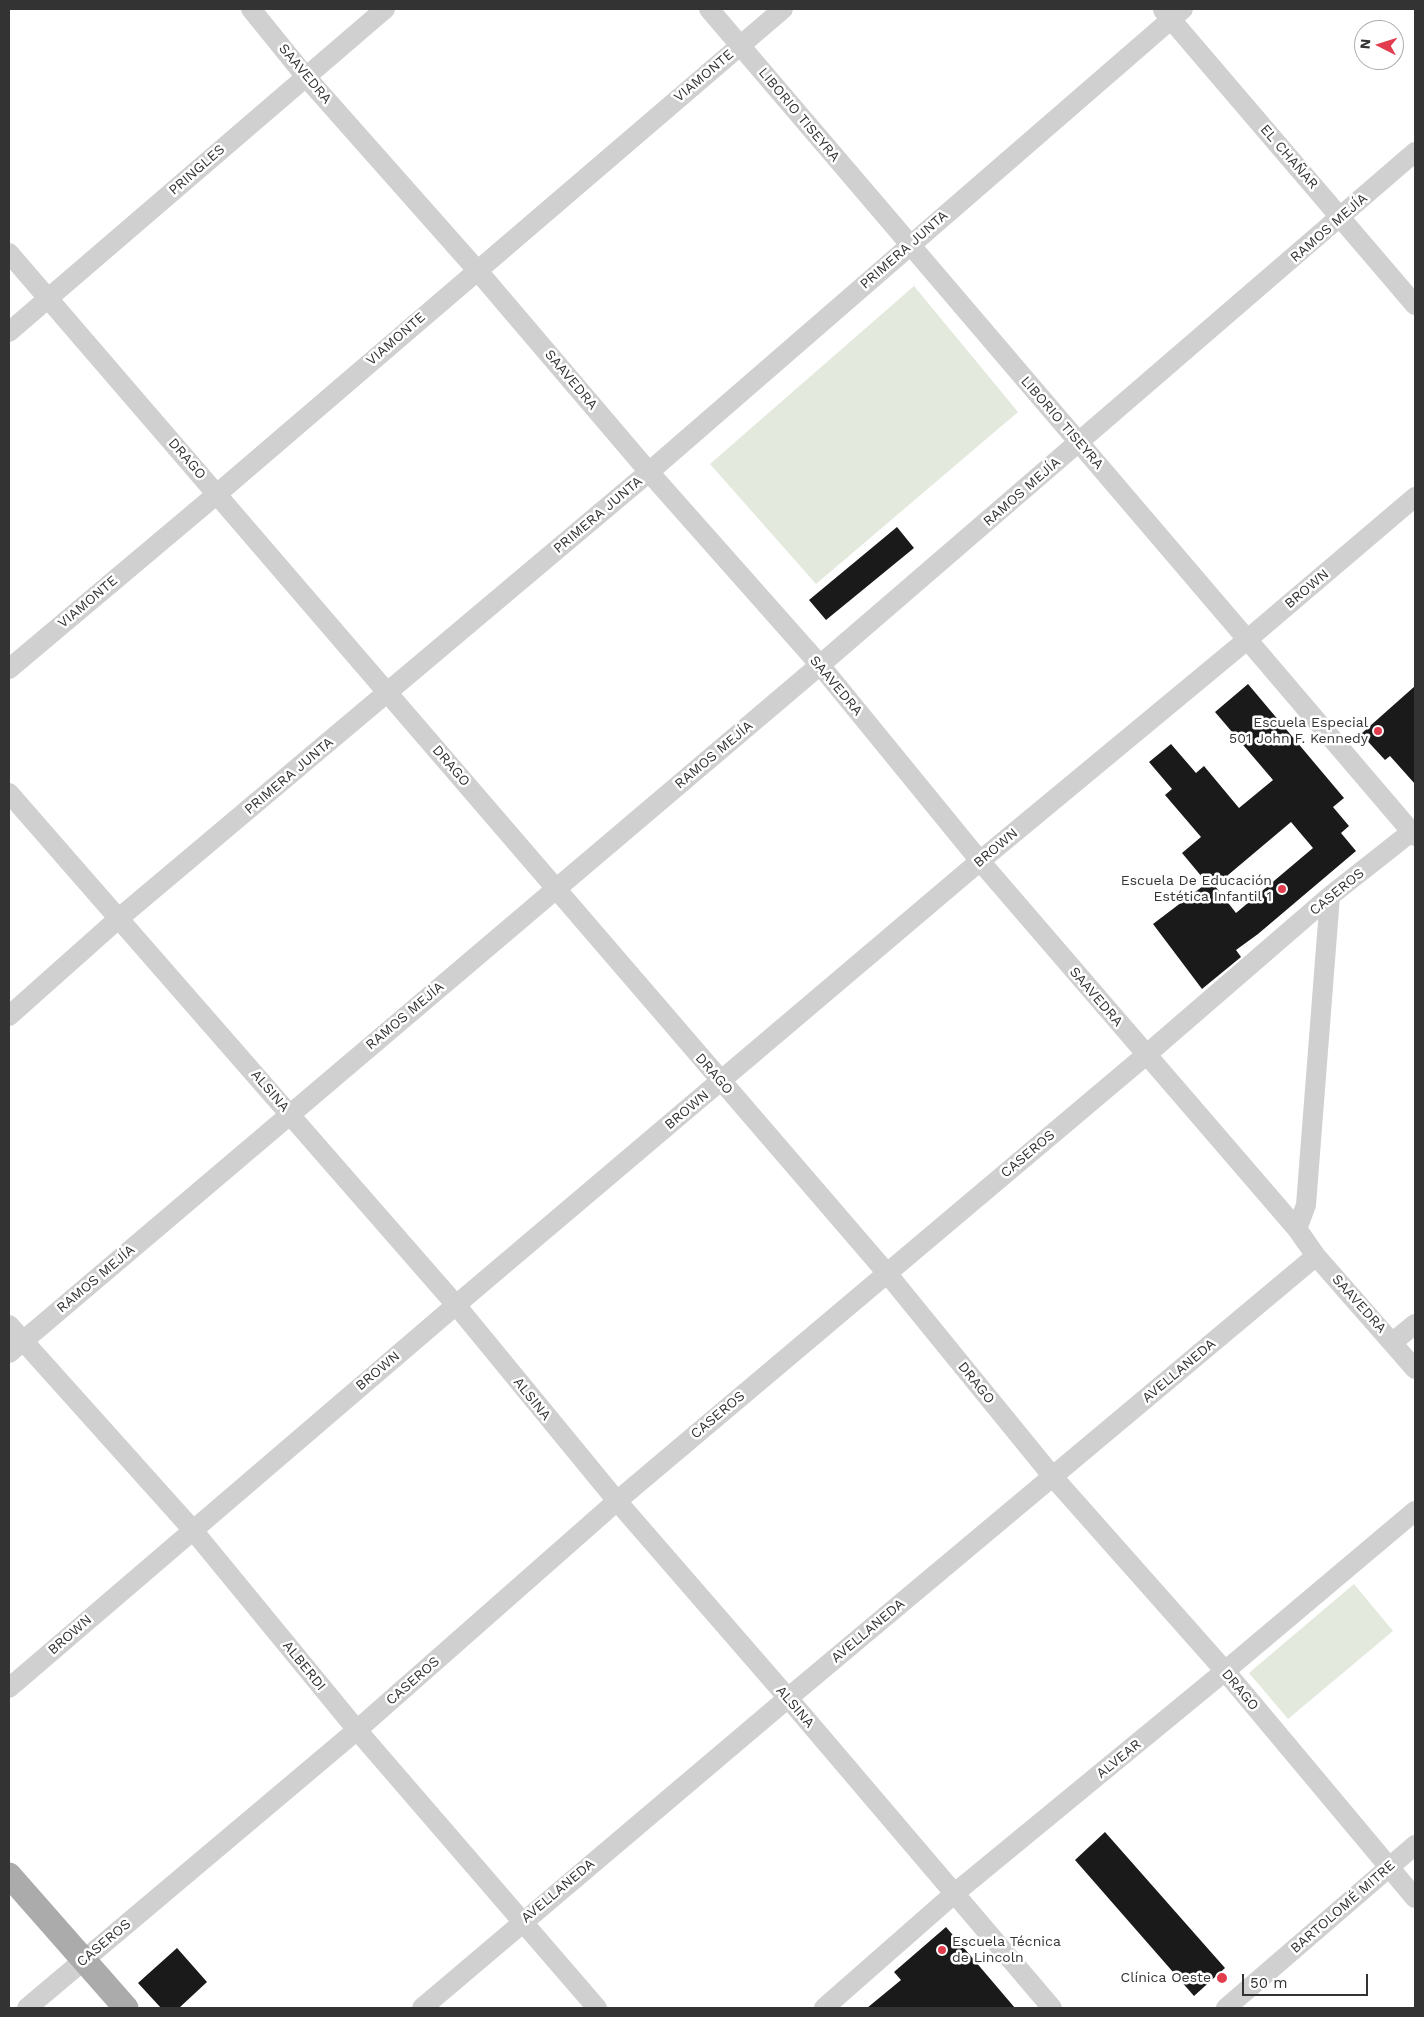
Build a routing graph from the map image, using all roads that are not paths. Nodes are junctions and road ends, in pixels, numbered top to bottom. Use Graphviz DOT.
graph roads {
  1 [pos="251,9"];
  2 [pos="385,9"];
  3 [pos="709,9"];
  4 [pos="783,9"];
  5 [pos="1172,12"];
  6 [pos="741,46"];
  7 [pos="306,77"];
  8 [pos="1415,152"];
  9 [pos="1341,217"];
  10 [pos="909,245"];
  11 [pos="9,253"];
  12 [pos="477,270"];
  13 [pos="48,298"];
  14 [pos="1415,305"];
  15 [pos="9,332"];
  16 [pos="1079,442"];
  17 [pos="650,472"];
  18 [pos="217,494"];
  19 [pos="1415,497"];
  20 [pos="1248,640"];
  21 [pos="820,666"];
  22 [pos="9,669"];
  23 [pos="388,692"];
  24 [pos="9,792"];
  25 [pos="1414,832"];
  26 [pos="980,861"];
  27 [pos="557,888"];
  28 [pos="1330,896"];
  29 [pos="118,920"];
  30 [pos="9,1016"];
  31 [pos="1146,1055"];
  32 [pos="721,1082"];
  33 [pos="290,1113"];
  34 [pos="1297,1229"];
  35 [pos="1316,1256"];
  36 [pos="886,1272"];
  37 [pos="456,1305"];
  38 [pos="1415,1324"];
  39 [pos="9,1325"];
  40 [pos="1393,1342"];
  41 [pos="16,1347"];
  42 [pos="1415,1368"];
  43 [pos="1053,1477"];
  44 [pos="617,1501"];
  45 [pos="1415,1511"];
  46 [pos="192,1530"];
  47 [pos="1225,1671"];
  48 [pos="9,1688"];
  49 [pos="788,1698"];
  50 [pos="357,1730"];
  51 [pos="1415,1845"];
  52 [pos="1389,1867"];
  53 [pos="9,1875"];
  54 [pos="955,1893"];
  55 [pos="1415,1898"];
  56 [pos="523,1921"];
  57 [pos="85,1960"];
  58 [pos="27,2008"];
  59 [pos="126,2008"];
  60 [pos="422,2008"];
  61 [pos="597,2008"];
  62 [pos="824,2008"];
  63 [pos="1052,2008"];
  64 [pos="1226,2008"];
  1 -- 7 [label="street, SAAVEDRA"];
  2 -- 7 [label="street, PRINGLES"];
  3 -- 6 [label="street, LIBORIO TISEYRA"];
  4 -- 6 [label="street, VIAMONTE"];
  5 -- 9 [label="street, EL CHAÑAR"];
  5 -- 10 [label="street, PRIMERA JUNTA"];
  6 -- 10 [label="street, LIBORIO TISEYRA"];
  6 -- 12 [label="street, VIAMONTE"];
  7 -- 12 [label="street, SAAVEDRA"];
  7 -- 13 [label="street, PRINGLES"];
  8 -- 9 [label="street, RAMOS MEJÍA"];
  9 -- 14 [label="street, EL CHAÑAR"];
  9 -- 16 [label="street, RAMOS MEJÍA"];
  10 -- 16 [label="street, LIBORIO TISEYRA"];
  10 -- 17 [label="street, PRIMERA JUNTA"];
  11 -- 13 [label="street, DRAGO"];
  12 -- 17 [label="street, SAAVEDRA"];
  12 -- 18 [label="street, VIAMONTE"];
  13 -- 15 [label="street, PRINGLES"];
  13 -- 18 [label="street, DRAGO"];
  16 -- 20 [label="street, LIBORIO TISEYRA"];
  16 -- 21 [label="street, RAMOS MEJÍA"];
  17 -- 21 [label="street, SAAVEDRA"];
  17 -- 23 [label="street, PRIMERA JUNTA"];
  18 -- 22 [label="street, VIAMONTE"];
  18 -- 23 [label="street, DRAGO"];
  19 -- 20 [label="street, BROWN"];
  20 -- 25 [label="street, LIBORIO TISEYRA"];
  20 -- 26 [label="street, BROWN"];
  21 -- 26 [label="street, SAAVEDRA"];
  21 -- 27 [label="street, RAMOS MEJÍA"];
  23 -- 27 [label="street, DRAGO"];
  23 -- 29 [label="street, PRIMERA JUNTA"];
  24 -- 29 [label="street, ALSINA"];
  25 -- 28 [label="street, CASEROS"];
  26 -- 31 [label="street, SAAVEDRA"];
  26 -- 32 [label="street, BROWN"];
  27 -- 32 [label="street, DRAGO"];
  27 -- 33 [label="street, RAMOS MEJÍA"];
  28 -- 31 [label="street, CASEROS"];
  28 -- 34 [label="street"];
  29 -- 30 [label="street, PRIMERA JUNTA"];
  29 -- 33 [label="street, ALSINA"];
  31 -- 34 [label="street, SAAVEDRA"];
  31 -- 36 [label="street, CASEROS"];
  32 -- 36 [label="street, DRAGO"];
  32 -- 37 [label="street, BROWN"];
  33 -- 37 [label="street, ALSINA"];
  33 -- 41 [label="street, RAMOS MEJÍA"];
  34 -- 35 [label="street, SAAVEDRA"];
  35 -- 40 [label="street, SAAVEDRA"];
  35 -- 43 [label="street, AVELLANEDA"];
  36 -- 43 [label="street, DRAGO"];
  36 -- 44 [label="street, CASEROS"];
  37 -- 44 [label="street, ALSINA"];
  37 -- 46 [label="street, BROWN"];
  38 -- 40 [label="street"];
  39 -- 41 [label="street, ALBERDI"];
  40 -- 42 [label="street, SAAVEDRA"];
  41 -- 46 [label="street, ALBERDI"];
  43 -- 47 [label="street, DRAGO"];
  43 -- 49 [label="street, AVELLANEDA"];
  44 -- 49 [label="street, ALSINA"];
  44 -- 50 [label="street, CASEROS"];
  45 -- 47 [label="street, ALVEAR"];
  46 -- 48 [label="street, BROWN"];
  46 -- 50 [label="street, ALBERDI"];
  47 -- 52 [label="street, DRAGO"];
  47 -- 54 [label="street, ALVEAR"];
  49 -- 54 [label="street, ALSINA"];
  49 -- 56 [label="street, AVELLANEDA"];
  50 -- 56 [label="street, ALBERDI"];
  50 -- 57 [label="street, CASEROS"];
  51 -- 52 [label="street, BARTOLOMÉ MITRE"];
  52 -- 55 [label="street, DRAGO"];
  52 -- 64 [label="street, BARTOLOMÉ MITRE"];
  53 -- 57 [label="main road"];
  54 -- 62 [label="street, ALVEAR"];
  54 -- 63 [label="street, ALSINA"];
  56 -- 60 [label="street, AVELLANEDA"];
  56 -- 61 [label="street, ALBERDI"];
  57 -- 58 [label="street, CASEROS"];
  57 -- 59 [label="main road"];
}
